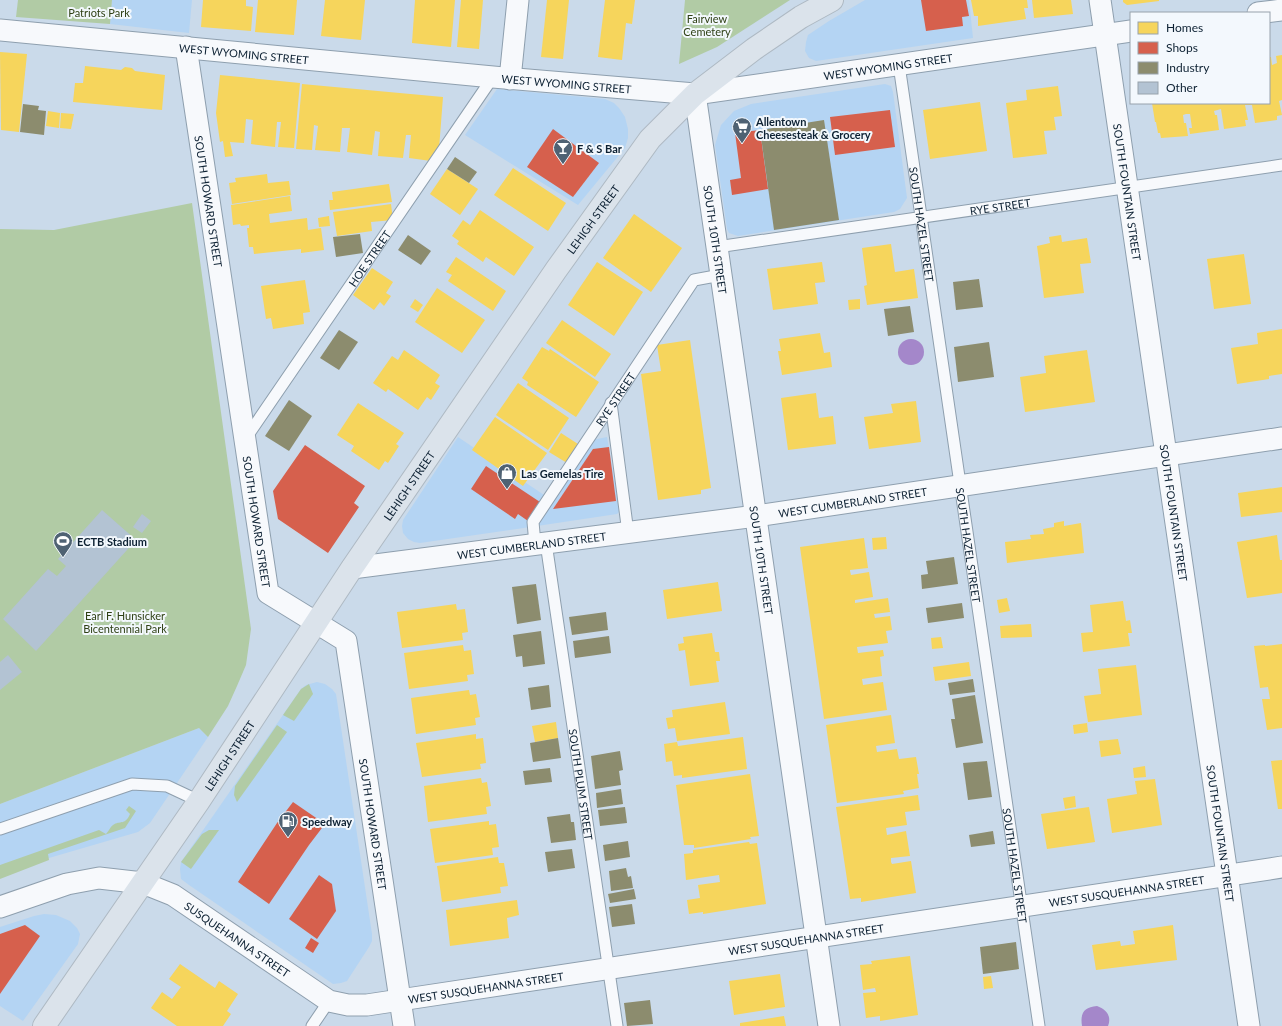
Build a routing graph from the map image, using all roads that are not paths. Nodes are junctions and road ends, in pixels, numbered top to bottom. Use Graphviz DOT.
graph roads {
  1 [pos="518,0"];
  2 [pos="832,0"];
  3 [pos="1100,0"];
  4 [pos="1282,10"];
  5 [pos="1266,12"];
  6 [pos="0,30"];
  7 [pos="1130,31"];
  8 [pos="1105,35"];
  9 [pos="186,47"];
  10 [pos="899,64"];
  11 [pos="501,78"];
  12 [pos="695,94"];
  13 [pos="1282,165"];
  14 [pos="1127,188"];
  15 [pos="921,217"];
  16 [pos="717,247"];
  17 [pos="721,276"];
  18 [pos="611,403"];
  19 [pos="1282,438"];
  20 [pos="245,439"];
  21 [pos="1166,456"];
  22 [pos="960,486"];
  23 [pos="756,516"];
  24 [pos="628,532"];
  25 [pos="541,544"];
  26 [pos="352,568"];
  27 [pos="315,622"];
  28 [pos="199,801"];
  29 [pos="0,829"];
  30 [pos="1282,867"];
  31 [pos="1227,875"];
  32 [pos="143,883"];
  33 [pos="1021,906"];
  34 [pos="0,907"];
  35 [pos="817,936"];
  36 [pos="608,968"];
  37 [pos="400,999"];
  38 [pos="329,1001"];
  39 [pos="44,1026"];
  40 [pos="312,1026"];
  41 [pos="404,1026"];
  42 [pos="617,1026"];
  43 [pos="829,1026"];
  44 [pos="1039,1026"];
  45 [pos="1249,1026"];
  1 -- 11 [label="street"];
  2 -- 12 [label="main road, LEHIGH STREET"];
  3 -- 8 [label="street, SOUTH FOUNTAIN STREET"];
  4 -- 5 [label="street"];
  6 -- 9 [label="street, WEST WYOMING STREET"];
  7 -- 8 [label="street, WEST WYOMING STREET"];
  8 -- 10 [label="street, WEST WYOMING STREET"];
  8 -- 14 [label="street, SOUTH FOUNTAIN STREET"];
  9 -- 11 [label="street, WEST WYOMING STREET"];
  9 -- 20 [label="street, SOUTH HOWARD STREET"];
  10 -- 12 [label="street, WEST WYOMING STREET"];
  10 -- 15 [label="lane, SOUTH HAZEL STREET"];
  11 -- 12 [label="street, WEST WYOMING STREET"];
  11 -- 20 [label="lane, HOE STREET"];
  12 -- 16 [label="street, SOUTH 10TH STREET"];
  12 -- 26 [label="main road, LEHIGH STREET"];
  13 -- 14 [label="lane, RYE STREET"];
  14 -- 15 [label="lane, RYE STREET"];
  14 -- 21 [label="street, SOUTH FOUNTAIN STREET"];
  15 -- 16 [label="lane, RYE STREET"];
  15 -- 22 [label="lane, SOUTH HAZEL STREET"];
  16 -- 17 [label="street, SOUTH 10TH STREET"];
  17 -- 18 [label="lane, RYE STREET"];
  17 -- 23 [label="street, SOUTH 10TH STREET"];
  18 -- 24 [label="lane"];
  18 -- 25 [label="lane, RYE STREET"];
  19 -- 21 [label="street, WEST CUMBERLAND STREET"];
  20 -- 27 [label="street, SOUTH HOWARD STREET"];
  21 -- 22 [label="street, WEST CUMBERLAND STREET"];
  21 -- 31 [label="street, SOUTH FOUNTAIN STREET"];
  22 -- 23 [label="street, WEST CUMBERLAND STREET"];
  22 -- 33 [label="lane, SOUTH HAZEL STREET"];
  23 -- 24 [label="street, WEST CUMBERLAND STREET"];
  23 -- 35 [label="street, SOUTH 10TH STREET"];
  24 -- 25 [label="street, WEST CUMBERLAND STREET"];
  25 -- 26 [label="street, WEST CUMBERLAND STREET"];
  25 -- 36 [label="lane, SOUTH PLUM STREET"];
  26 -- 27 [label="main road, LEHIGH STREET"];
  27 -- 28 [label="main road, LEHIGH STREET"];
  27 -- 37 [label="street, SOUTH HOWARD STREET"];
  28 -- 29 [label="lane"];
  28 -- 32 [label="main road, LEHIGH STREET"];
  30 -- 31 [label="street, WEST SUSQUEHANNA STREET"];
  31 -- 33 [label="street, WEST SUSQUEHANNA STREET"];
  31 -- 45 [label="street, SOUTH FOUNTAIN STREET"];
  32 -- 34 [label="street, SUSQUEHANNA STREET"];
  32 -- 38 [label="street, SUSQUEHANNA STREET"];
  32 -- 39 [label="main road, LEHIGH STREET"];
  33 -- 35 [label="street, WEST SUSQUEHANNA STREET"];
  33 -- 44 [label="lane, SOUTH HAZEL STREET"];
  35 -- 36 [label="street, WEST SUSQUEHANNA STREET"];
  35 -- 43 [label="street, SOUTH 10TH STREET"];
  36 -- 37 [label="street, WEST SUSQUEHANNA STREET"];
  36 -- 42 [label="lane, SOUTH PLUM STREET"];
  37 -- 38 [label="street, WEST SUSQUEHANNA STREET"];
  37 -- 41 [label="street, SOUTH HOWARD STREET"];
  38 -- 40 [label="lane"];
}
